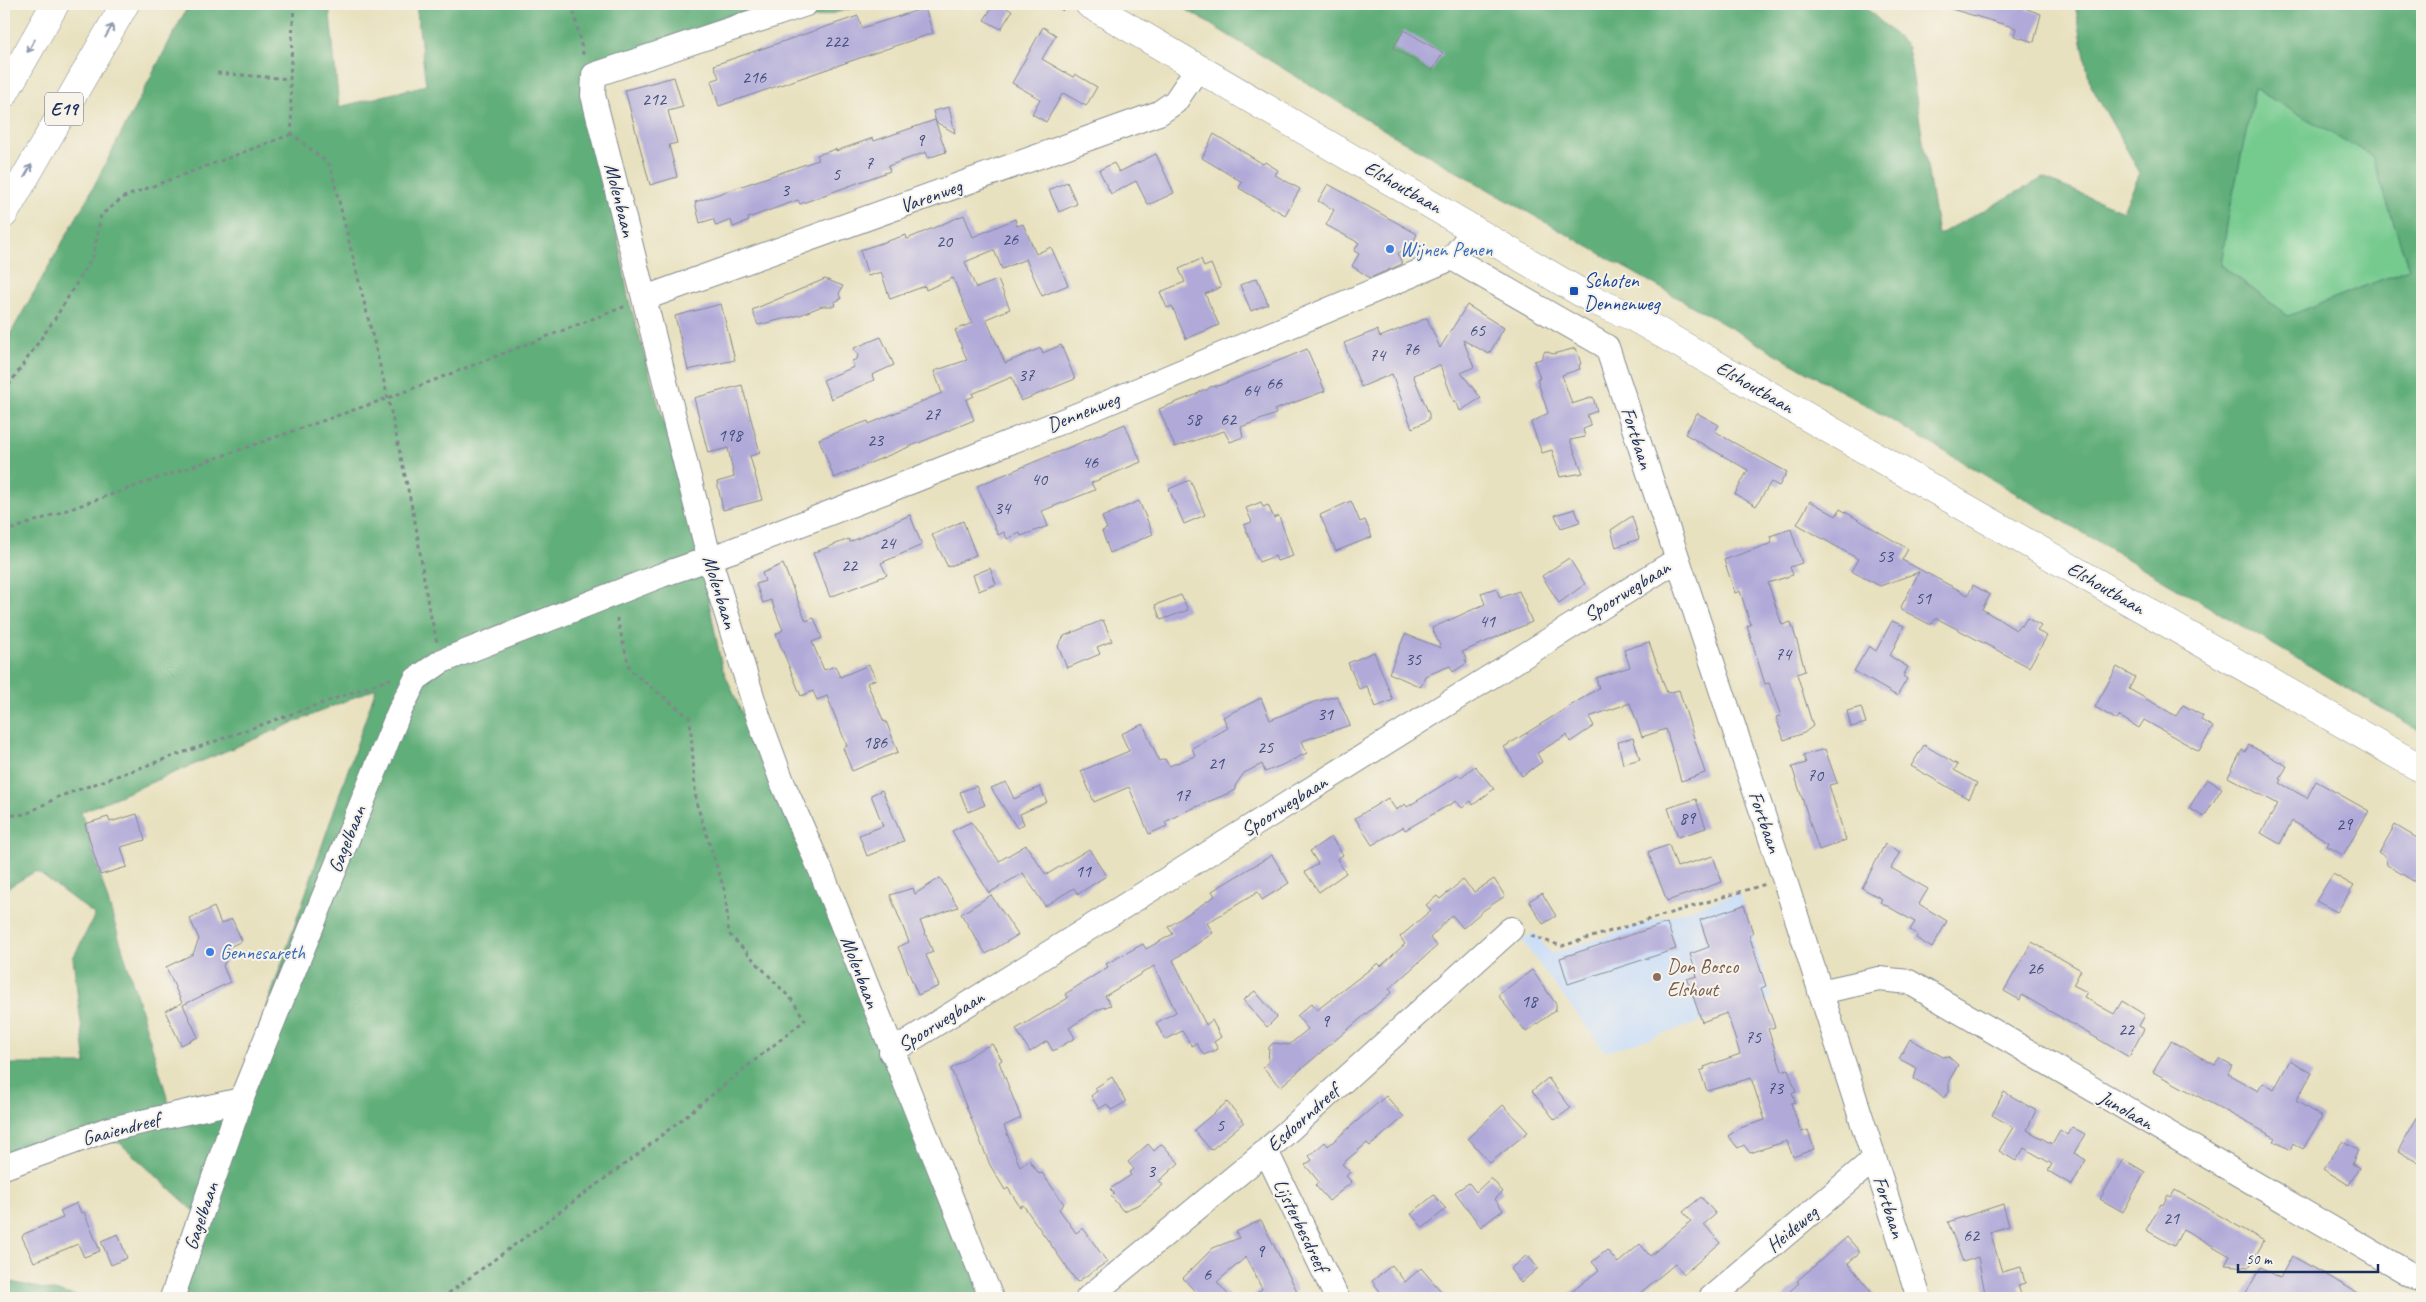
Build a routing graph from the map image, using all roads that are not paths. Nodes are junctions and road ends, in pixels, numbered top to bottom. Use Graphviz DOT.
graph roads {
  1 [pos="56,4"];
  2 [pos="124,4"];
  3 [pos="806,4"];
  4 [pos="1089,4"];
  5 [pos="1198,68"];
  6 [pos="4,94"];
  7 [pos="4,214"];
  8 [pos="1475,230"];
  9 [pos="1452,258"];
  10 [pos="645,298"];
  11 [pos="709,557"];
  12 [pos="1677,560"];
  13 [pos="2422,769"];
  14 [pos="1511,929"];
  15 [pos="1820,992"];
  16 [pos="891,1052"];
  17 [pos="241,1100"];
  18 [pos="1266,1151"];
  19 [pos="1873,1160"];
  20 [pos="4,1167"];
  21 [pos="2422,1281"];
  22 [pos="172,1298"];
  23 [pos="991,1298"];
  24 [pos="1088,1298"];
  25 [pos="1337,1298"];
  26 [pos="1712,1298"];
  27 [pos="1919,1298"];
  1 -- 6 [label="main road, one-way"];
  7 -- 2 [label="main road, E19, one-way"];
  3 -- 10 [label="street, Molenbaan"];
  4 -- 5 [label="main road, Elshoutbaan"];
  5 -- 8 [label="main road, Elshoutbaan"];
  5 -- 10 [label="street, Varenweg"];
  8 -- 9 [label="street"];
  8 -- 13 [label="main road, Elshoutbaan"];
  9 -- 11 [label="street, Dennenweg"];
  9 -- 12 [label="street, Fortbaan"];
  10 -- 11 [label="street, Molenbaan"];
  11 -- 16 [label="street, Molenbaan"];
  11 -- 17 [label="street, Gagelbaan"];
  12 -- 15 [label="street, Fortbaan"];
  12 -- 16 [label="street, Spoorwegbaan"];
  14 -- 18 [label="street, Esdoorndreef"];
  15 -- 19 [label="street, Fortbaan"];
  15 -- 21 [label="street, Junolaan"];
  16 -- 23 [label="street, Molenbaan"];
  17 -- 20 [label="street, Gaaiendreef"];
  17 -- 22 [label="street, Gagelbaan"];
  18 -- 24 [label="street, Esdoorndreef"];
  18 -- 25 [label="street, Lijsterbesdreef"];
  19 -- 26 [label="street, Heideweg"];
  19 -- 27 [label="street, Fortbaan"];
}
